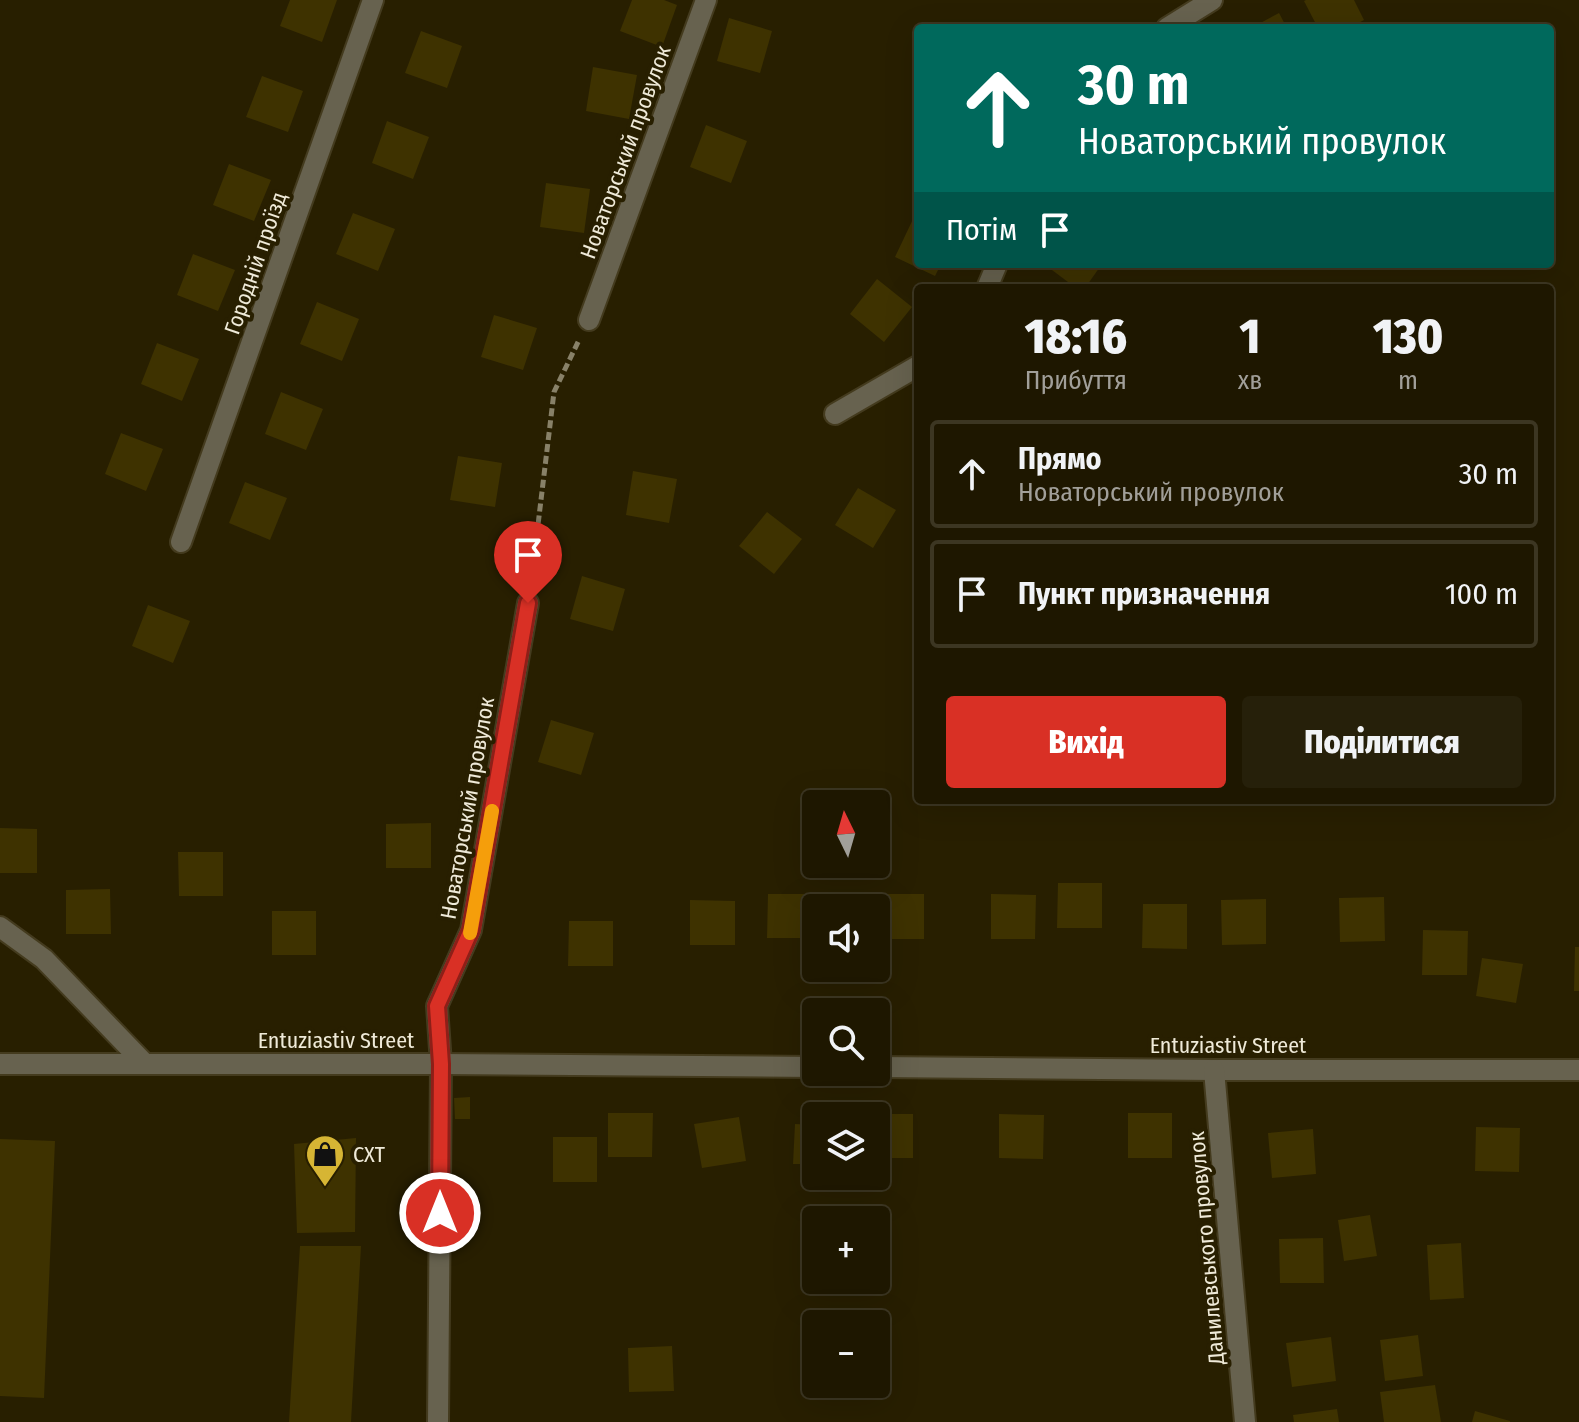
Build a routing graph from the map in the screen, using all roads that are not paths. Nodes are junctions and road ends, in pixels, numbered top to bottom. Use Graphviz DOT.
graph roads {
  1 [pos="373,0"];
  2 [pos="706,0"];
  3 [pos="1212,0"];
  4 [pos="1173,24"];
  5 [pos="589,320"];
  6 [pos="914,368"];
  7 [pos="835,414"];
  8 [pos="181,542"];
  9 [pos="528,603"];
  10 [pos="0,927"];
  11 [pos="0,1064"];
  12 [pos="145,1064"];
  13 [pos="441,1064"];
  14 [pos="802,1067"];
  15 [pos="890,1067"];
  16 [pos="1214,1070"];
  17 [pos="1579,1070"];
  18 [pos="438,1422"];
  19 [pos="1245,1422"];
  1 -- 8 [label="street, Городній проїзд"];
  2 -- 5 [label="street, Новаторський провулок"];
  3 -- 4 [label="street"];
  6 -- 7 [label="street"];
  9 -- 13 [label="street, Новаторський провулок"];
  10 -- 12 [label="street"];
  11 -- 12 [label="street, Entuziastiv Street"];
  12 -- 13 [label="street, Entuziastiv Street"];
  13 -- 14 [label="street, Entuziastiv Street"];
  13 -- 18 [label="street, Новаторський провулок"];
  15 -- 16 [label="street, Entuziastiv Street"];
  16 -- 17 [label="street, Entuziastiv Street"];
  16 -- 19 [label="street, Данилевського провулок"];
}
